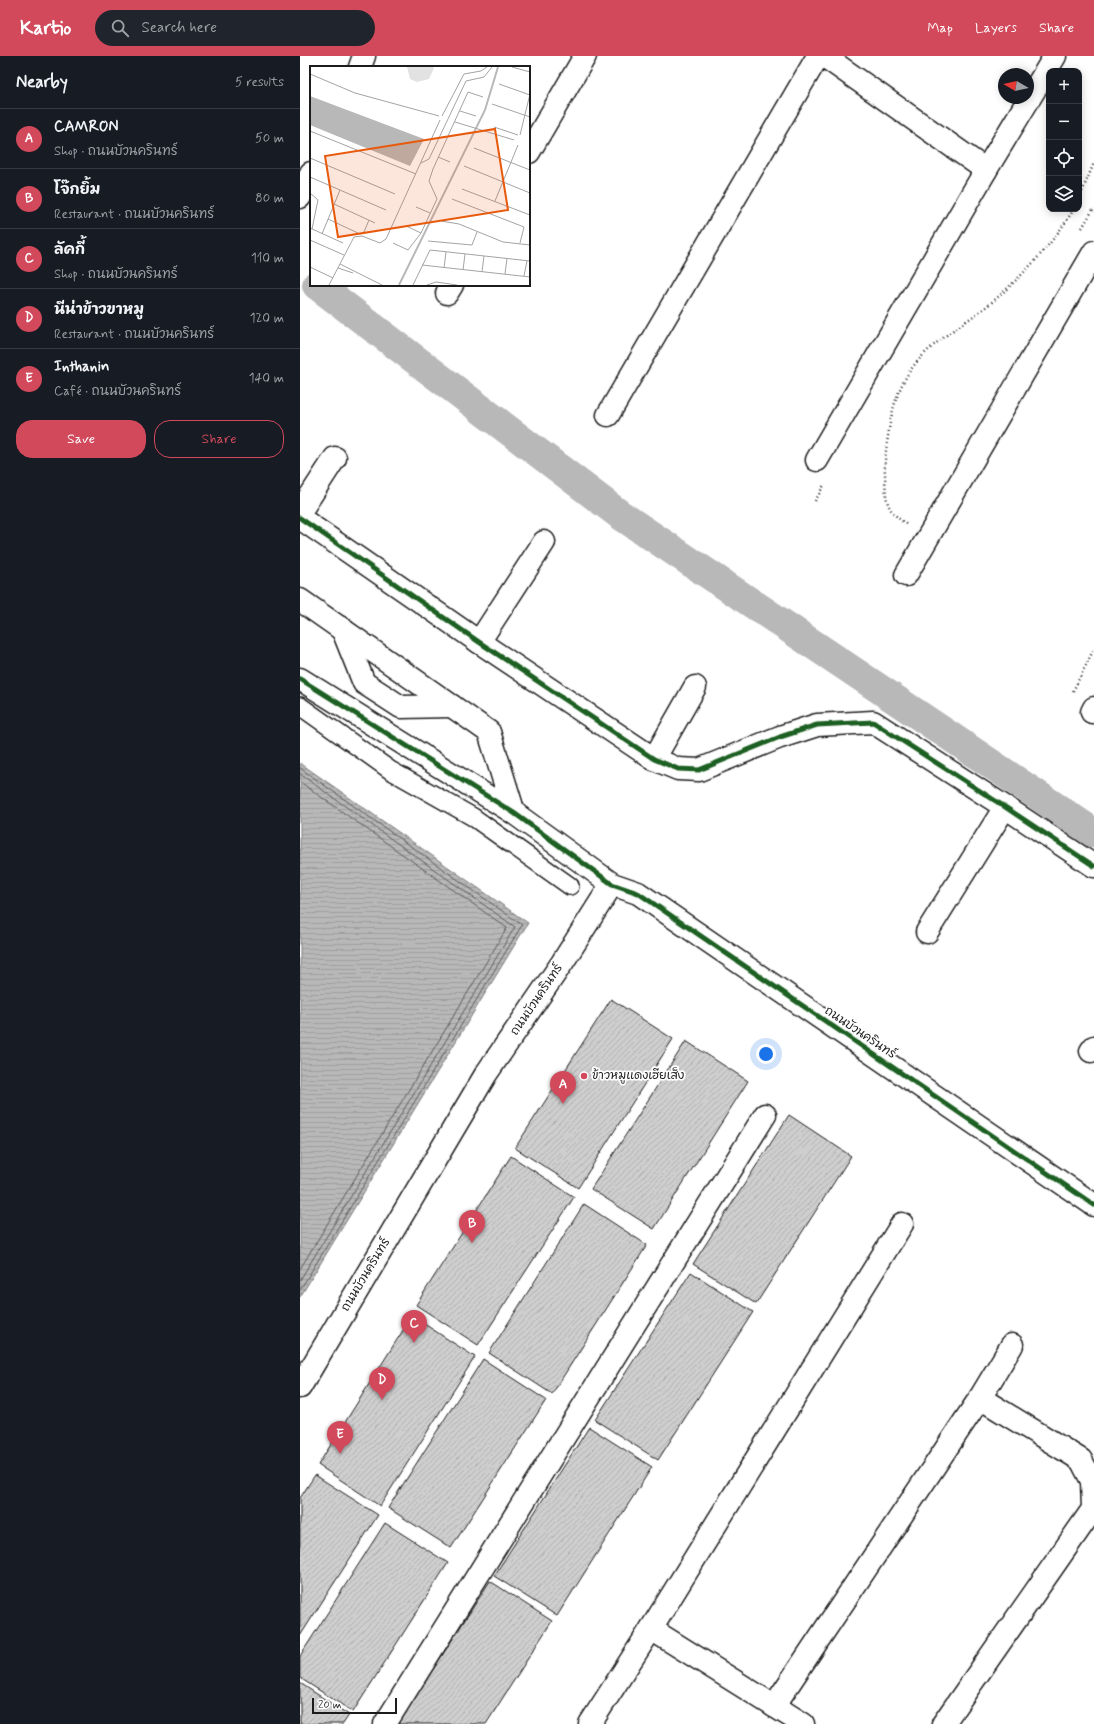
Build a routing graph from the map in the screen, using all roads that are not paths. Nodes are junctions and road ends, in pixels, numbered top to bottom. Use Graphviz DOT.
graph roads {
  1 [pos="364,56"];
  2 [pos="585,56"];
  3 [pos="818,56"];
  4 [pos="824,56"];
  5 [pos="1055,56"];
  6 [pos="360,66"];
  7 [pos="530,150"];
  8 [pos="986,170"];
  9 [pos="310,175"];
  10 [pos="300,197"];
  11 [pos="1094,252"];
  12 [pos="608,415"];
  13 [pos="335,458"];
  14 [pos="817,460"];
  15 [pos="300,512"];
  16 [pos="300,518"];
  17 [pos="544,542"];
  18 [pos="906,575"];
  19 [pos="300,600"];
  20 [pos="342,628"];
  21 [pos="479,642"];
  22 [pos="300,679"];
  23 [pos="695,687"];
  24 [pos="300,706"];
  25 [pos="452,706"];
  26 [pos="654,759"];
  27 [pos="1005,807"];
  28 [pos="514,813"];
  29 [pos="1094,866"];
  30 [pos="612,884"];
  31 [pos="570,886"];
  32 [pos="927,932"];
  33 [pos="765,1115"];
  34 [pos="1094,1205"];
  35 [pos="902,1224"];
  36 [pos="1012,1345"];
  37 [pos="300,1388"];
  38 [pos="980,1398"];
  39 [pos="651,1629"];
  40 [pos="774,1706"];
  41 [pos="385,1724"];
  42 [pos="590,1724"];
  43 [pos="803,1724"];
  44 [pos="943,1724"];
  1 -- 6 [label="street"];
  2 -- 7 [label="street"];
  3 -- 12 [label="street"];
  4 -- 8 [label="street"];
  5 -- 8 [label="street"];
  8 -- 14 [label="street"];
  9 -- 10 [label="street"];
  11 -- 18 [label="street"];
  13 -- 15 [label="street"];
  16 -- 21 [label="street"];
  17 -- 21 [label="street"];
  19 -- 20 [label="street"];
  20 -- 25 [label="street"];
  20 -- 25 [label="street"];
  21 -- 26 [label="street"];
  22 -- 28 [label="street"];
  23 -- 26 [label="street"];
  24 -- 31 [label="lane"];
  25 -- 28 [label="street"];
  26 -- 27 [label="street"];
  27 -- 29 [label="street"];
  27 -- 32 [label="street"];
  28 -- 30 [label="street"];
  30 -- 34 [label="street, ถนนบัวนครินทร์"];
  30 -- 37 [label="street, ถนนบัวนครินทร์"];
  33 -- 41 [label="street"];
  35 -- 39 [label="street"];
  36 -- 38 [label="street"];
  38 -- 40 [label="street"];
  38 -- 44 [label="street"];
  39 -- 40 [label="street"];
  39 -- 42 [label="street"];
  40 -- 43 [label="street"];
}
